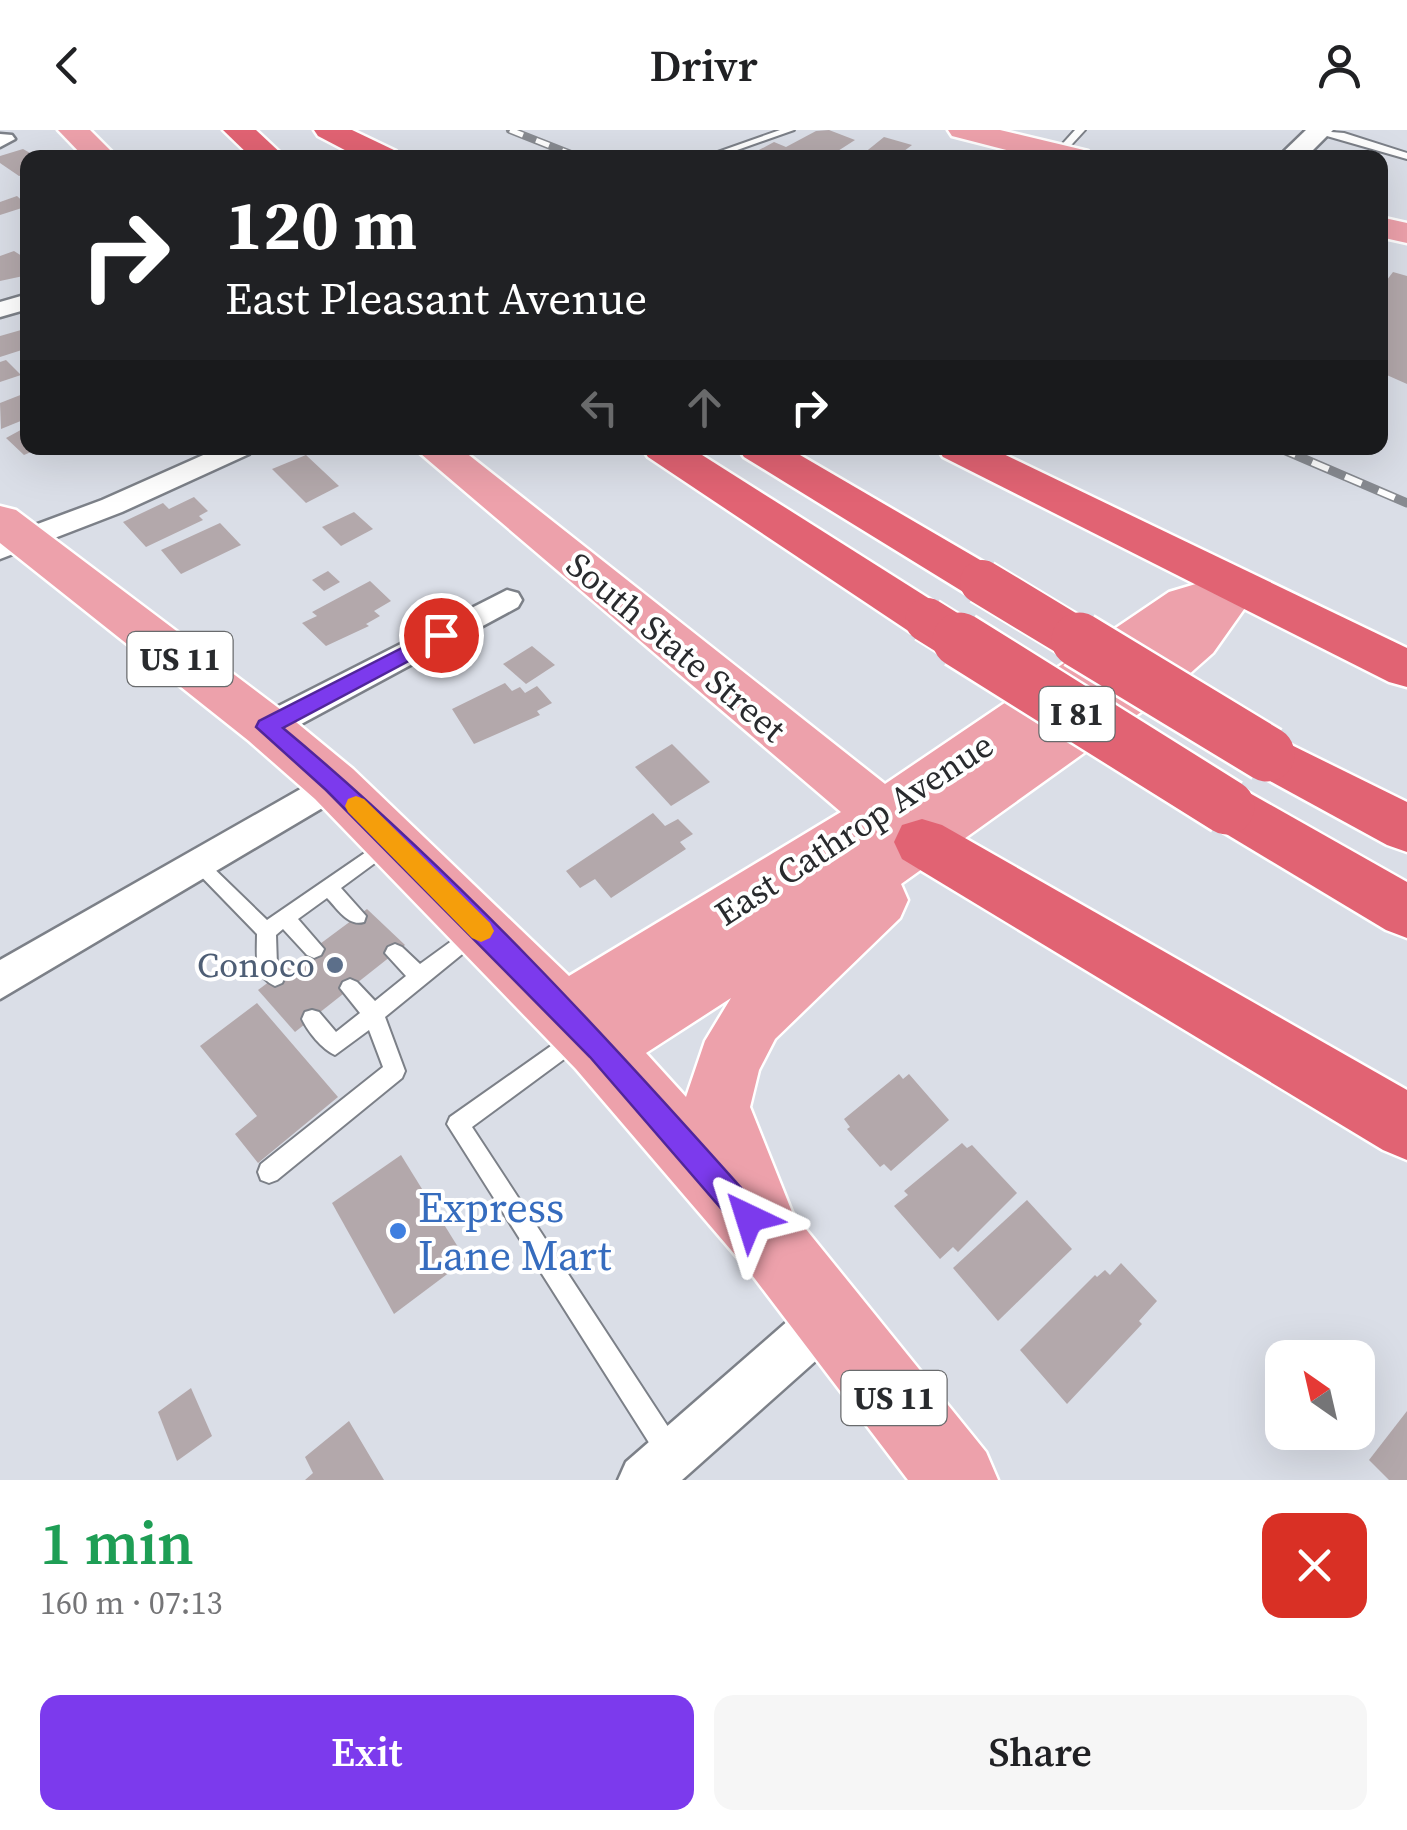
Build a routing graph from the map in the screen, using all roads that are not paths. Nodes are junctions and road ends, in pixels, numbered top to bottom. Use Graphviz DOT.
graph roads {
  1 [pos="72,130"];
  2 [pos="238,130"];
  3 [pos="302,130"];
  4 [pos="330,130"];
  5 [pos="789,130"];
  6 [pos="963,130"];
  7 [pos="1316,131"];
  8 [pos="1072,147"];
  9 [pos="94,150"];
  10 [pos="262,150"];
  11 [pos="326,150"];
  12 [pos="370,150"];
  13 [pos="729,150"];
  14 [pos="1297,150"];
  15 [pos="1407,156"];
  16 [pos="225,455"];
  17 [pos="443,455"];
  18 [pos="674,455"];
  19 [pos="771,455"];
  20 [pos="972,455"];
  21 [pos="8,535"];
  22 [pos="1236,588"];
  23 [pos="507,600"];
  24 [pos="1407,670"];
  25 [pos="267,727"];
  26 [pos="334,784"];
  27 [pos="903,828"];
  28 [pos="1407,829"];
  29 [pos="392,841"];
  30 [pos="198,864"];
  31 [pos="328,887"];
  32 [pos="1407,912"];
  33 [pos="357,916"];
  34 [pos="284,917"];
  35 [pos="479,928"];
  36 [pos="266,931"];
  37 [pos="314,949"];
  38 [pos="394,953"];
  39 [pos="419,976"];
  40 [pos="275,978"];
  41 [pos="0,981"];
  42 [pos="350,988"];
  43 [pos="373,1013"];
  44 [pos="312,1019"];
  45 [pos="582,1031"];
  46 [pos="1407,1127"];
  47 [pos="269,1172"];
  48 [pos="774,1246"];
  49 [pos="830,1316"];
  50 [pos="658,1467"];
  51 [pos="958,1480"];
  1 -- 9 [label="main road"];
  2 -- 10 [label="highway"];
  3 -- 11 [label="highway"];
  4 -- 12 [label="highway"];
  5 -- 13 [label="lane"];
  6 -- 8 [label="main road"];
  7 -- 14 [label="street"];
  7 -- 15 [label="lane"];
  16 -- 21 [label="street"];
  17 -- 27 [label="main road, South State Street"];
  18 -- 32 [label="highway, I 81, bridge"];
  19 -- 28 [label="highway, I 81, bridge"];
  20 -- 22 [label="highway"];
  21 -- 25 [label="main road, US 11"];
  22 -- 24 [label="highway"];
  22 -- 27 [label="main road, East Cathrop Avenue"];
  23 -- 25 [label="street"];
  25 -- 26 [label="main road, US 11"];
  26 -- 29 [label="main road, US 11"];
  26 -- 30 [label="street"];
  27 -- 45 [label="main road, East Cathrop Avenue"];
  27 -- 46 [label="highway"];
  27 -- 48 [label="main road"];
  29 -- 31 [label="lane"];
  29 -- 35 [label="main road, US 11"];
  30 -- 36 [label="lane"];
  30 -- 41 [label="street"];
  31 -- 33 [label="lane"];
  31 -- 34 [label="lane"];
  34 -- 36 [label="lane"];
  34 -- 37 [label="lane"];
  35 -- 39 [label="lane"];
  35 -- 45 [label="main road, US 11"];
  36 -- 40 [label="lane"];
  38 -- 39 [label="lane"];
  39 -- 43 [label="lane"];
  42 -- 43 [label="lane"];
  43 -- 44 [label="lane"];
  43 -- 47 [label="lane"];
  45 -- 48 [label="main road, US 11"];
  45 -- 50 [label="lane"];
  48 -- 49 [label="main road, US 11"];
  49 -- 50 [label="street"];
  49 -- 51 [label="main road, US 11"];
}
